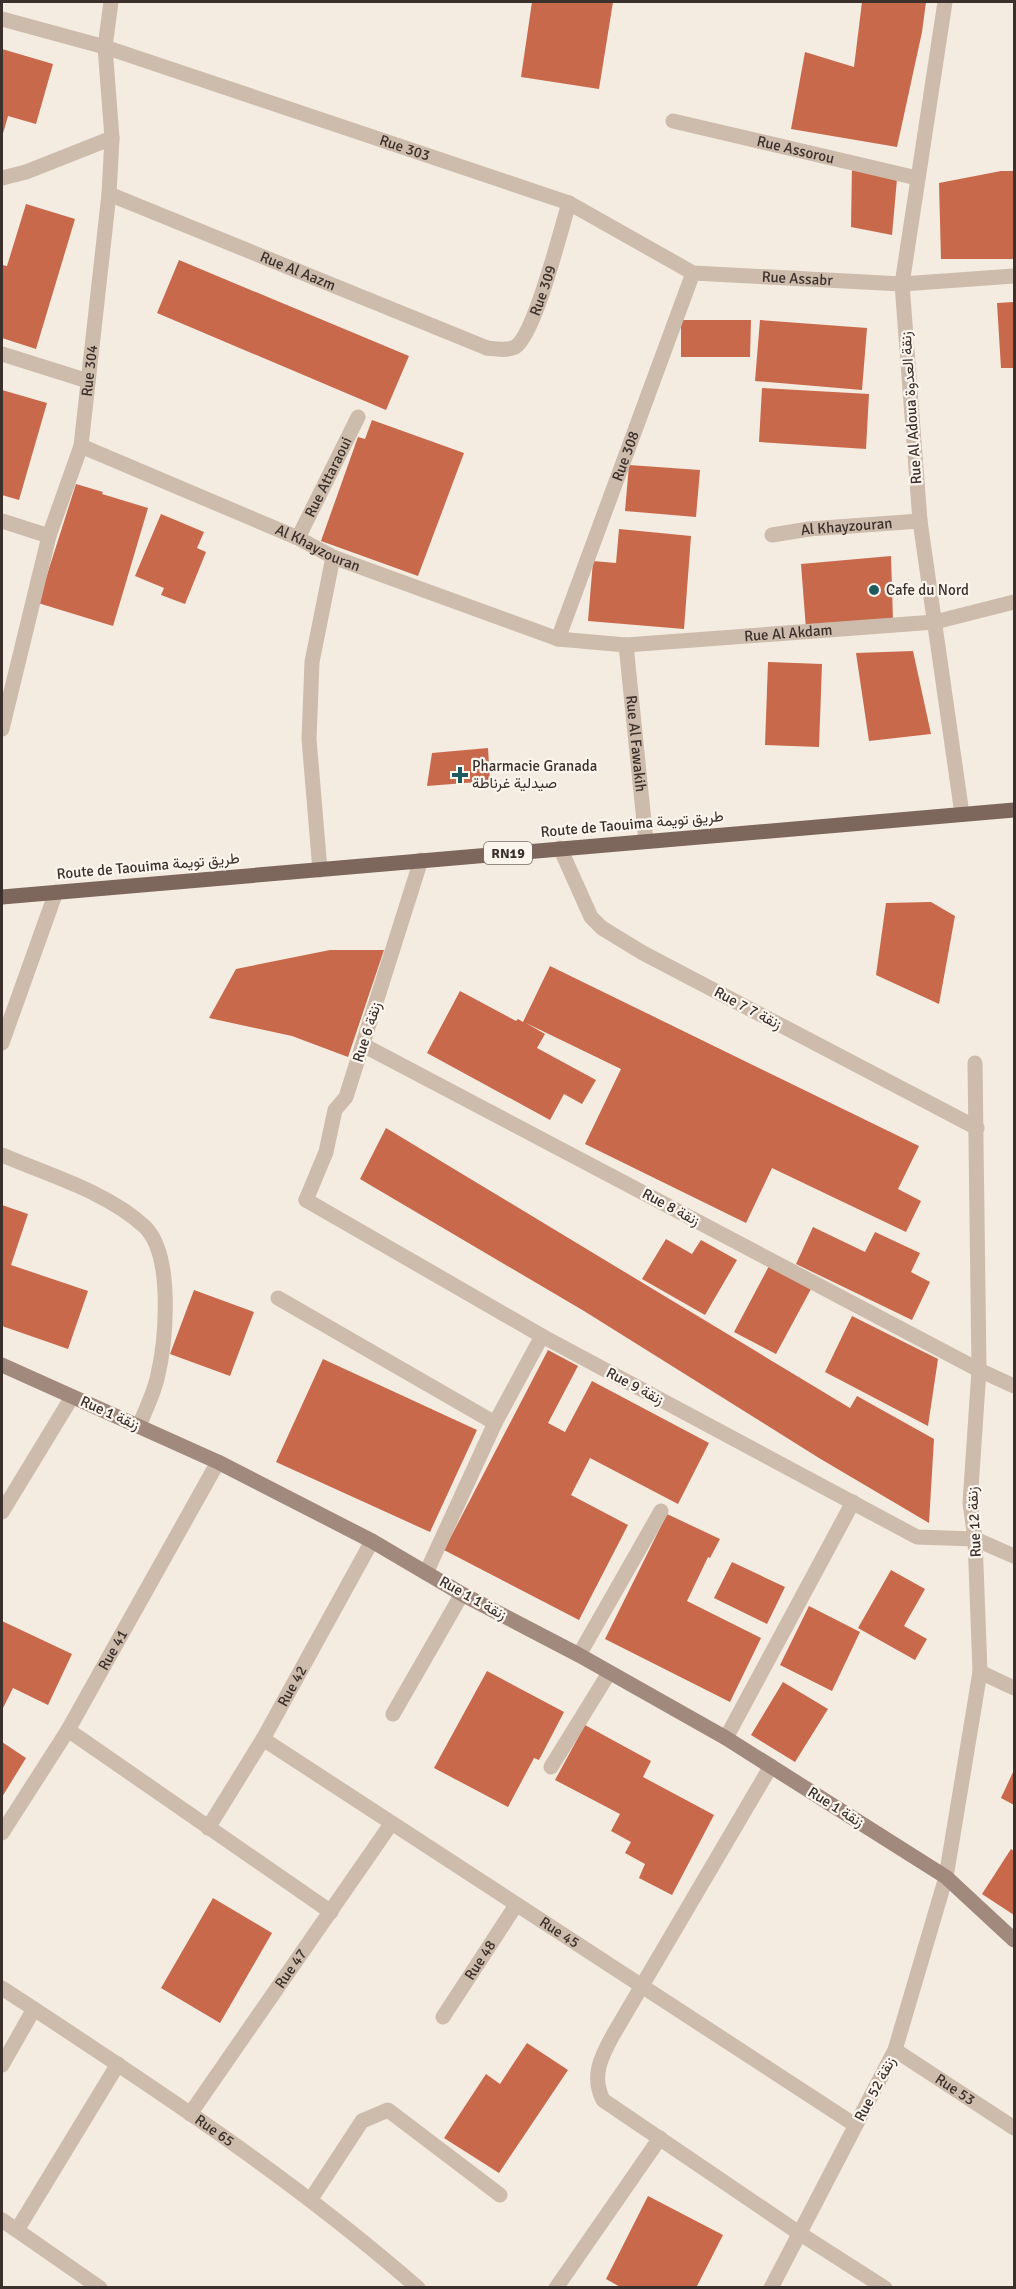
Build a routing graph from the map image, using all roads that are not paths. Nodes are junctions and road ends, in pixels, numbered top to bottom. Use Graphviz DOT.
graph roads {
  1 [pos="111,2"];
  2 [pos="945,2"];
  3 [pos="2,19"];
  4 [pos="105,47"];
  5 [pos="673,121"];
  6 [pos="112,138"];
  7 [pos="2,178"];
  8 [pos="917,178"];
  9 [pos="109,194"];
  10 [pos="569,203"];
  11 [pos="693,273"];
  12 [pos="1014,276"];
  13 [pos="902,284"];
  14 [pos="487,348"];
  15 [pos="2,354"];
  16 [pos="88,381"];
  17 [pos="358,417"];
  18 [pos="81,446"];
  19 [pos="2,521"];
  20 [pos="920,521"];
  21 [pos="772,535"];
  22 [pos="49,536"];
  23 [pos="298,538"];
  24 [pos="333,557"];
  25 [pos="1014,602"];
  26 [pos="935,622"];
  27 [pos="558,639"];
  28 [pos="626,645"];
  29 [pos="7,688"];
  30 [pos="2,729"];
  31 [pos="1014,810"];
  32 [pos="962,814"];
  33 [pos="646,841"];
  34 [pos="560,848"];
  35 [pos="421,861"];
  36 [pos="320,870"];
  37 [pos="56,892"];
  38 [pos="2,897"];
  39 [pos="2,1043"];
  40 [pos="363,1045"];
  41 [pos="975,1063"];
  42 [pos="977,1128"];
  43 [pos="2,1155"];
  44 [pos="306,1200"];
  45 [pos="278,1298"];
  46 [pos="542,1336"];
  47 [pos="2,1365"];
  48 [pos="979,1370"];
  49 [pos="1014,1386"];
  50 [pos="72,1397"];
  51 [pos="495,1423"];
  52 [pos="139,1426"];
  53 [pos="218,1462"];
  54 [pos="854,1502"];
  55 [pos="661,1511"];
  56 [pos="2,1512"];
  57 [pos="975,1539"];
  58 [pos="372,1541"];
  59 [pos="1014,1556"];
  60 [pos="426,1573"];
  61 [pos="462,1594"];
  62 [pos="579,1655"];
  63 [pos="980,1672"];
  64 [pos="609,1673"];
  65 [pos="1014,1688"];
  66 [pos="393,1714"];
  67 [pos="68,1730"];
  68 [pos="726,1738"];
  69 [pos="263,1739"];
  70 [pos="771,1766"];
  71 [pos="551,1767"];
  72 [pos="391,1824"];
  73 [pos="208,1828"];
  74 [pos="2,1833"];
  75 [pos="946,1877"];
  76 [pos="516,1905"];
  77 [pos="331,1912"];
  78 [pos="1014,1940"];
  79 [pos="642,1985"];
  80 [pos="2,1988"];
  81 [pos="34,2009"];
  82 [pos="443,2017"];
  83 [pos="895,2050"];
  84 [pos="118,2064"];
  85 [pos="2,2065"];
  86 [pos="190,2114"];
  87 [pos="855,2125"];
  88 [pos="1014,2128"];
  89 [pos="660,2138"];
  90 [pos="500,2195"];
  91 [pos="311,2199"];
  92 [pos="2,2220"];
  93 [pos="17,2230"];
  94 [pos="799,2234"];
  95 [pos="100,2288"];
  96 [pos="418,2288"];
  97 [pos="556,2288"];
  98 [pos="771,2288"];
  99 [pos="885,2288"];
  1 -- 4 [label="street, Rue 304"];
  2 -- 8 [label="street, Rue Al Adoua زنقة العدوة"];
  3 -- 4 [label="street, Rue 303"];
  4 -- 6 [label="street, Rue 304"];
  4 -- 10 [label="street, Rue 303"];
  5 -- 8 [label="street, Rue Assorou"];
  6 -- 7 [label="street"];
  6 -- 9 [label="street, Rue 304"];
  8 -- 13 [label="street, Rue Al Adoua زنقة العدوة"];
  9 -- 14 [label="street, Rue Al Aazm"];
  9 -- 16 [label="street, Rue 304"];
  10 -- 11 [label="street, Rue 303"];
  10 -- 14 [label="street, Rue 309"];
  11 -- 13 [label="street, Rue Assabr"];
  11 -- 27 [label="street, Rue 308"];
  12 -- 13 [label="street, Rue Assabr"];
  13 -- 20 [label="street, Rue Al Adoua زنقة العدوة"];
  15 -- 16 [label="street"];
  16 -- 18 [label="street, Rue 304"];
  17 -- 23 [label="street, Rue Attaraoui"];
  18 -- 22 [label="street, Rue 304"];
  18 -- 23 [label="street, Al Khayzouran"];
  19 -- 22 [label="street"];
  20 -- 21 [label="street, Al Khayzouran"];
  20 -- 26 [label="street, Rue Al Adoua زنقة العدوة"];
  22 -- 29 [label="street, Rue 304"];
  23 -- 24 [label="street, Al Khayzouran"];
  24 -- 27 [label="street, Al Khayzouran"];
  24 -- 36 [label="street"];
  25 -- 26 [label="street, Rue Al Akdam"];
  26 -- 28 [label="street, Rue Al Akdam"];
  26 -- 32 [label="street, Rue Al Adoua زنقة العدوة"];
  27 -- 28 [label="street, Rue Al Akdam"];
  28 -- 33 [label="street, Rue Al Fawakih"];
  29 -- 30 [label="street, Rue 304"];
  31 -- 32 [label="main road, Route de Taouima طريق تويمة / RN19"];
  32 -- 33 [label="main road, Route de Taouima طريق تويمة / RN19"];
  33 -- 34 [label="main road, Route de Taouima طريق تويمة / RN19"];
  34 -- 35 [label="main road, Route de Taouima طريق تويمة / RN19"];
  34 -- 42 [label="street, Rue 7 زنقة 7"];
  35 -- 36 [label="main road, Route de Taouima طريق تويمة / RN19"];
  35 -- 40 [label="street, Rue 6 زنقة"];
  36 -- 37 [label="main road, Route de Taouima طريق تويمة / RN19"];
  37 -- 38 [label="main road, Route de Taouima طريق تويمة / RN19"];
  37 -- 39 [label="street"];
  40 -- 44 [label="street, Rue 6 زنقة"];
  40 -- 48 [label="street, Rue 8 زنقة"];
  41 -- 42 [label="street"];
  42 -- 48 [label="street, Rue 12 زنقة"];
  43 -- 52 [label="street"];
  44 -- 46 [label="street, Rue 9 زنقة"];
  45 -- 51 [label="street"];
  46 -- 51 [label="street"];
  46 -- 54 [label="street, Rue 9 زنقة"];
  47 -- 50 [label="street, Rue 1 زنقة"];
  48 -- 49 [label="street, Rue 8 زنقة"];
  48 -- 57 [label="street, Rue 12 زنقة"];
  50 -- 52 [label="street, Rue 1 زنقة"];
  50 -- 56 [label="street"];
  51 -- 60 [label="street"];
  52 -- 53 [label="street, Rue 1 زنقة"];
  53 -- 58 [label="street, Rue 1 زنقة 1"];
  53 -- 67 [label="street, Rue 41"];
  54 -- 57 [label="street, Rue 9 زنقة"];
  54 -- 68 [label="street"];
  55 -- 62 [label="street"];
  57 -- 59 [label="street"];
  57 -- 63 [label="street, Rue 12 زنقة"];
  58 -- 60 [label="street, Rue 1 زنقة 1"];
  58 -- 69 [label="street, Rue 42"];
  60 -- 61 [label="street, Rue 1 زنقة 1"];
  61 -- 62 [label="street, Rue 1 زنقة 1"];
  61 -- 66 [label="street"];
  62 -- 64 [label="street, Rue 1 زنقة 1"];
  63 -- 65 [label="street"];
  63 -- 75 [label="street, Rue 12 زنقة"];
  64 -- 68 [label="street, Rue 1 زنقة 1"];
  64 -- 71 [label="street"];
  67 -- 73 [label="street"];
  67 -- 74 [label="street, Rue 41"];
  68 -- 70 [label="street, Rue 1 زنقة"];
  69 -- 72 [label="street, Rue 45"];
  69 -- 73 [label="street, Rue 42"];
  70 -- 75 [label="street, Rue 1 زنقة"];
  70 -- 79 [label="street"];
  72 -- 76 [label="street, Rue 45"];
  72 -- 77 [label="street, Rue 47"];
  73 -- 77 [label="street"];
  75 -- 78 [label="street"];
  75 -- 83 [label="street, Rue 52 زنقة"];
  76 -- 79 [label="street, Rue 45"];
  76 -- 82 [label="street, Rue 48"];
  77 -- 86 [label="street, Rue 47"];
  79 -- 87 [label="street, Rue 45"];
  79 -- 89 [label="street"];
  80 -- 81 [label="street, Rue 65"];
  81 -- 84 [label="street, Rue 65"];
  81 -- 85 [label="street"];
  83 -- 87 [label="street, Rue 52 زنقة"];
  83 -- 88 [label="street, Rue 53"];
  84 -- 86 [label="street, Rue 65"];
  84 -- 93 [label="street"];
  86 -- 91 [label="street, Rue 65"];
  87 -- 94 [label="street, Rue 52 زنقة"];
  89 -- 94 [label="street"];
  89 -- 97 [label="street"];
  90 -- 91 [label="street"];
  91 -- 96 [label="street, Rue 65"];
  92 -- 93 [label="street"];
  93 -- 95 [label="street"];
  94 -- 98 [label="street, Rue 52 زنقة"];
  94 -- 99 [label="street"];
}
